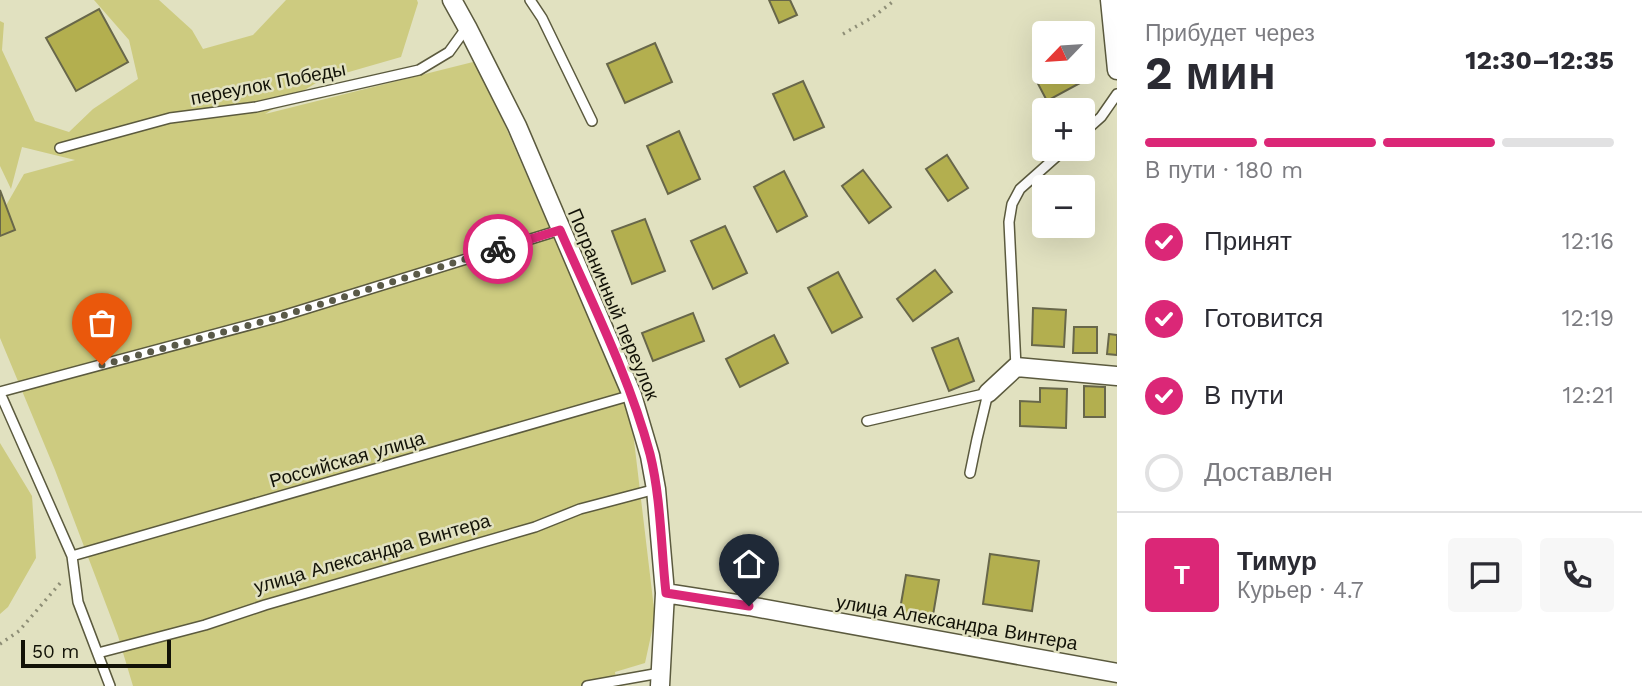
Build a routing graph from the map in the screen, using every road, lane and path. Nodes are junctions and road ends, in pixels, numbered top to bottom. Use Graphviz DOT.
graph roads {
  1 [pos="452,0"];
  2 [pos="530,0"];
  3 [pos="895,0"];
  4 [pos="1110,0"];
  5 [pos="467,27"];
  6 [pos="843,34"];
  7 [pos="1117,69"];
  8 [pos="1117,94"];
  9 [pos="592,121"];
  10 [pos="1095,122"];
  11 [pos="60,148"];
  12 [pos="1052,161"];
  13 [pos="560,230"];
  14 [pos="1016,367"];
  15 [pos="1117,376"];
  16 [pos="0,393"];
  17 [pos="988,393"];
  18 [pos="632,395"];
  19 [pos="867,421"];
  20 [pos="970,473"];
  21 [pos="656,489"];
  22 [pos="73,561"];
  23 [pos="666,593"];
  24 [pos="0,644"];
  25 [pos="98,653"];
  26 [pos="1117,673"];
  27 [pos="660,679"];
  28 [pos="110,686"];
  29 [pos="587,686"];
  1 -- 5 [label="street, Пограничный переулок"];
  2 -- 9 [label="lane"];
  3 -- 6 [label="path"];
  4 -- 7 [label="street"];
  5 -- 11 [label="lane, переулок Победы"];
  5 -- 13 [label="street, Пограничный переулок"];
  8 -- 10 [label="lane"];
  12 -- 14 [label="lane"];
  13 -- 16 [label="lane"];
  13 -- 18 [label="street, Пограничный переулок"];
  14 -- 15 [label="street"];
  14 -- 17 [label="street"];
  16 -- 22 [label="lane"];
  17 -- 19 [label="lane"];
  17 -- 20 [label="lane"];
  18 -- 21 [label="street, Пограничный переулок"];
  18 -- 22 [label="lane, Российская улица"];
  21 -- 23 [label="street, Пограничный переулок"];
  21 -- 25 [label="lane, улица Александра Винтера"];
  22 -- 24 [label="path"];
  22 -- 25 [label="lane"];
  23 -- 26 [label="street, улица Александра Винтера"];
  23 -- 27 [label="street, Пограничный переулок"];
  25 -- 28 [label="lane"];
  27 -- 29 [label="lane"];
}
